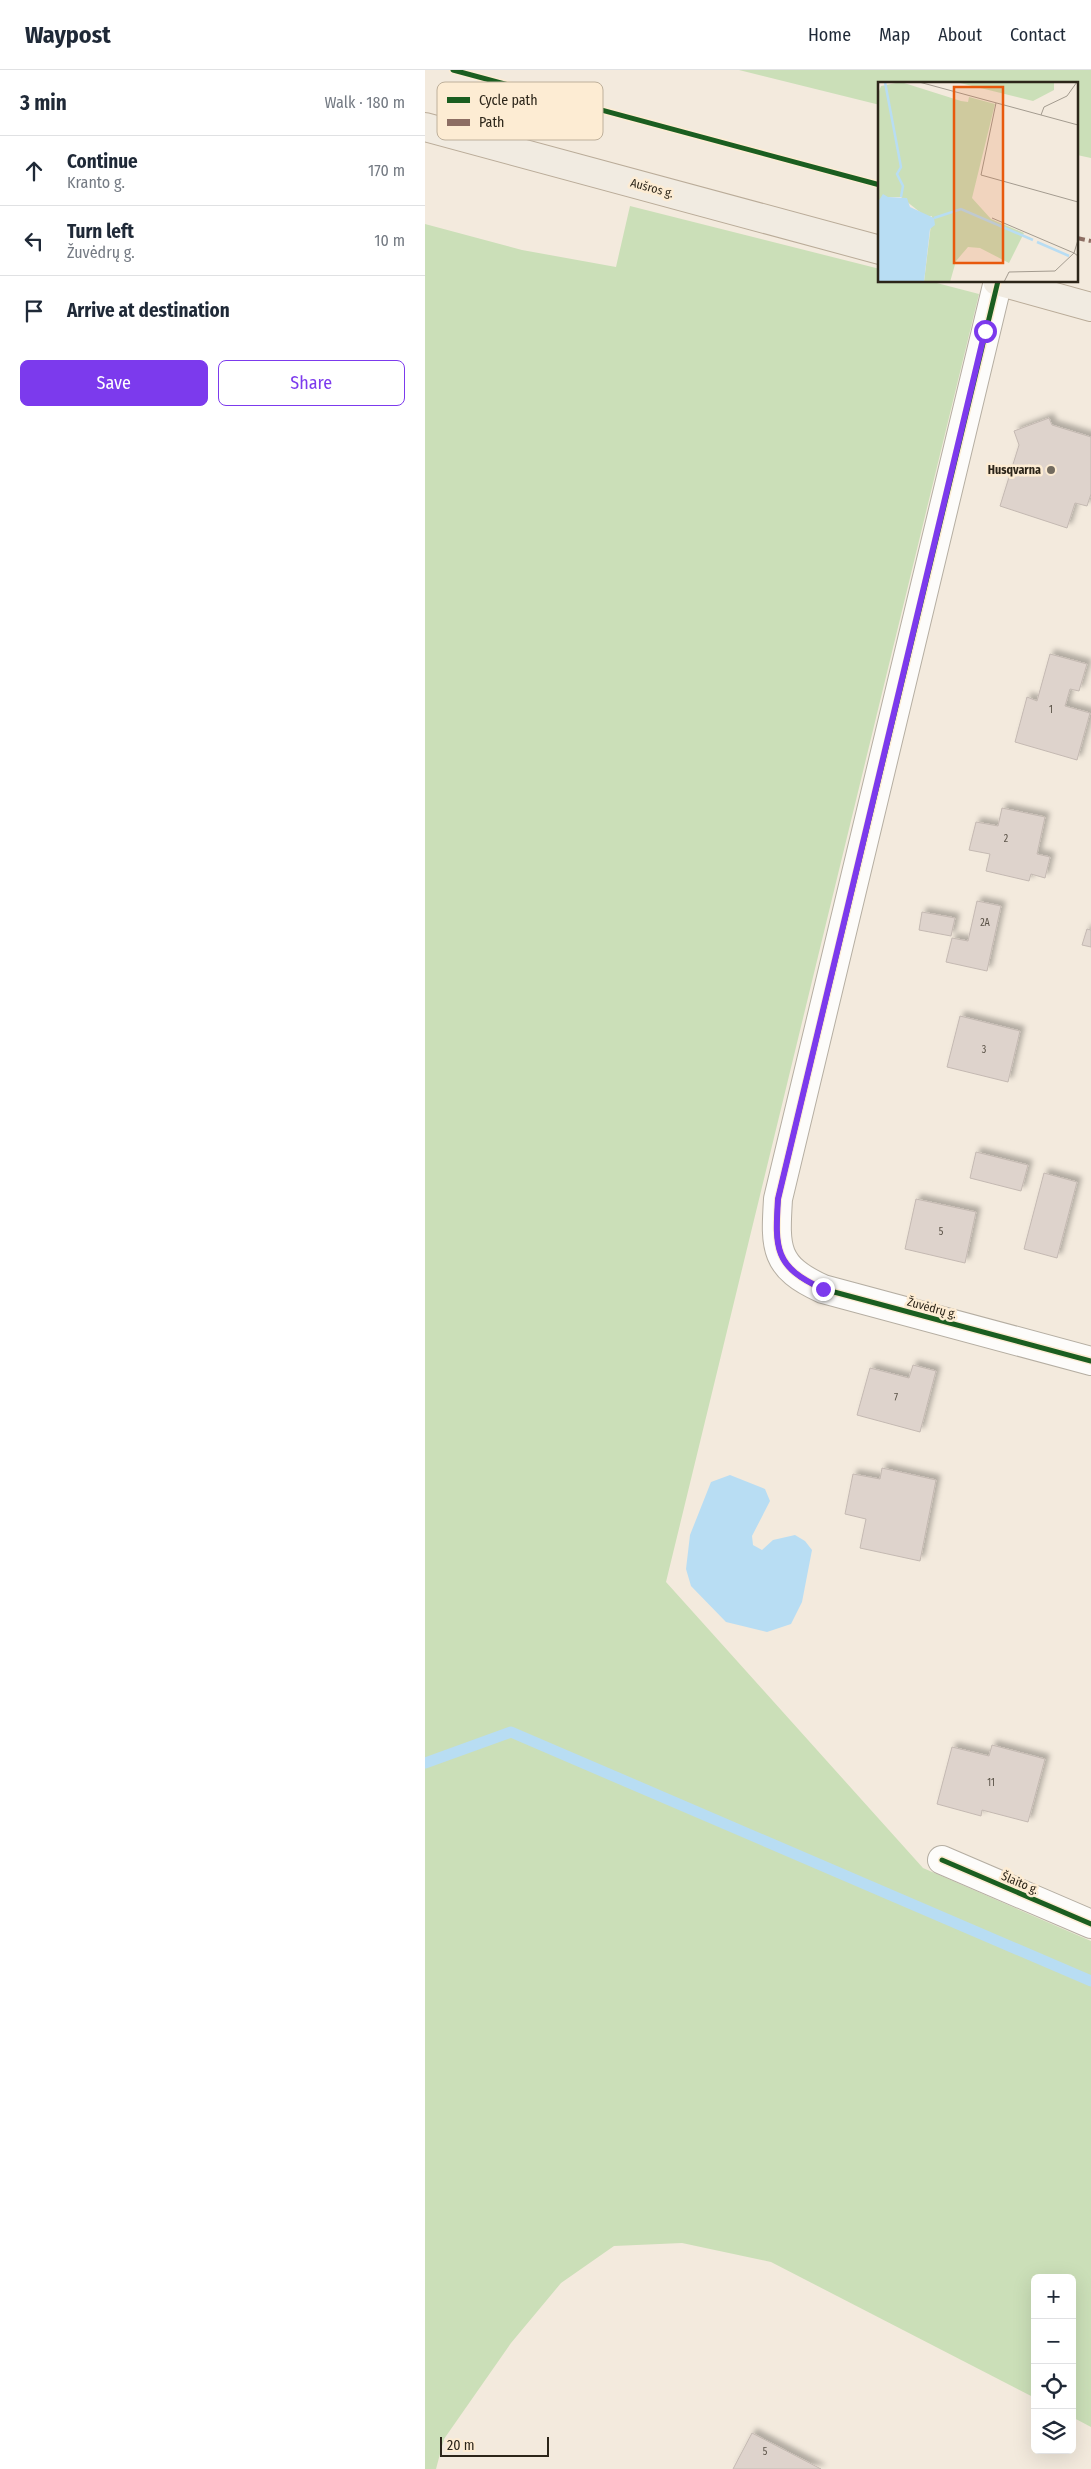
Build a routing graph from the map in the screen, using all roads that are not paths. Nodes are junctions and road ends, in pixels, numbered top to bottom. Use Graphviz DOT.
graph roads {
  1 [pos="473,140"];
  2 [pos="878,249"];
  3 [pos="997,282"];
  4 [pos="1001,282"];
  5 [pos="1091,307"];
  6 [pos="1091,1361"];
  7 [pos="942,1860"];
  8 [pos="1091,1924"];
  1 -- 2 [label="main road, Aušros g."];
  3 -- 6 [label="street, Žuvėdrų g."];
  4 -- 5 [label="main road"];
  7 -- 8 [label="street, Šlaito g."];
}
